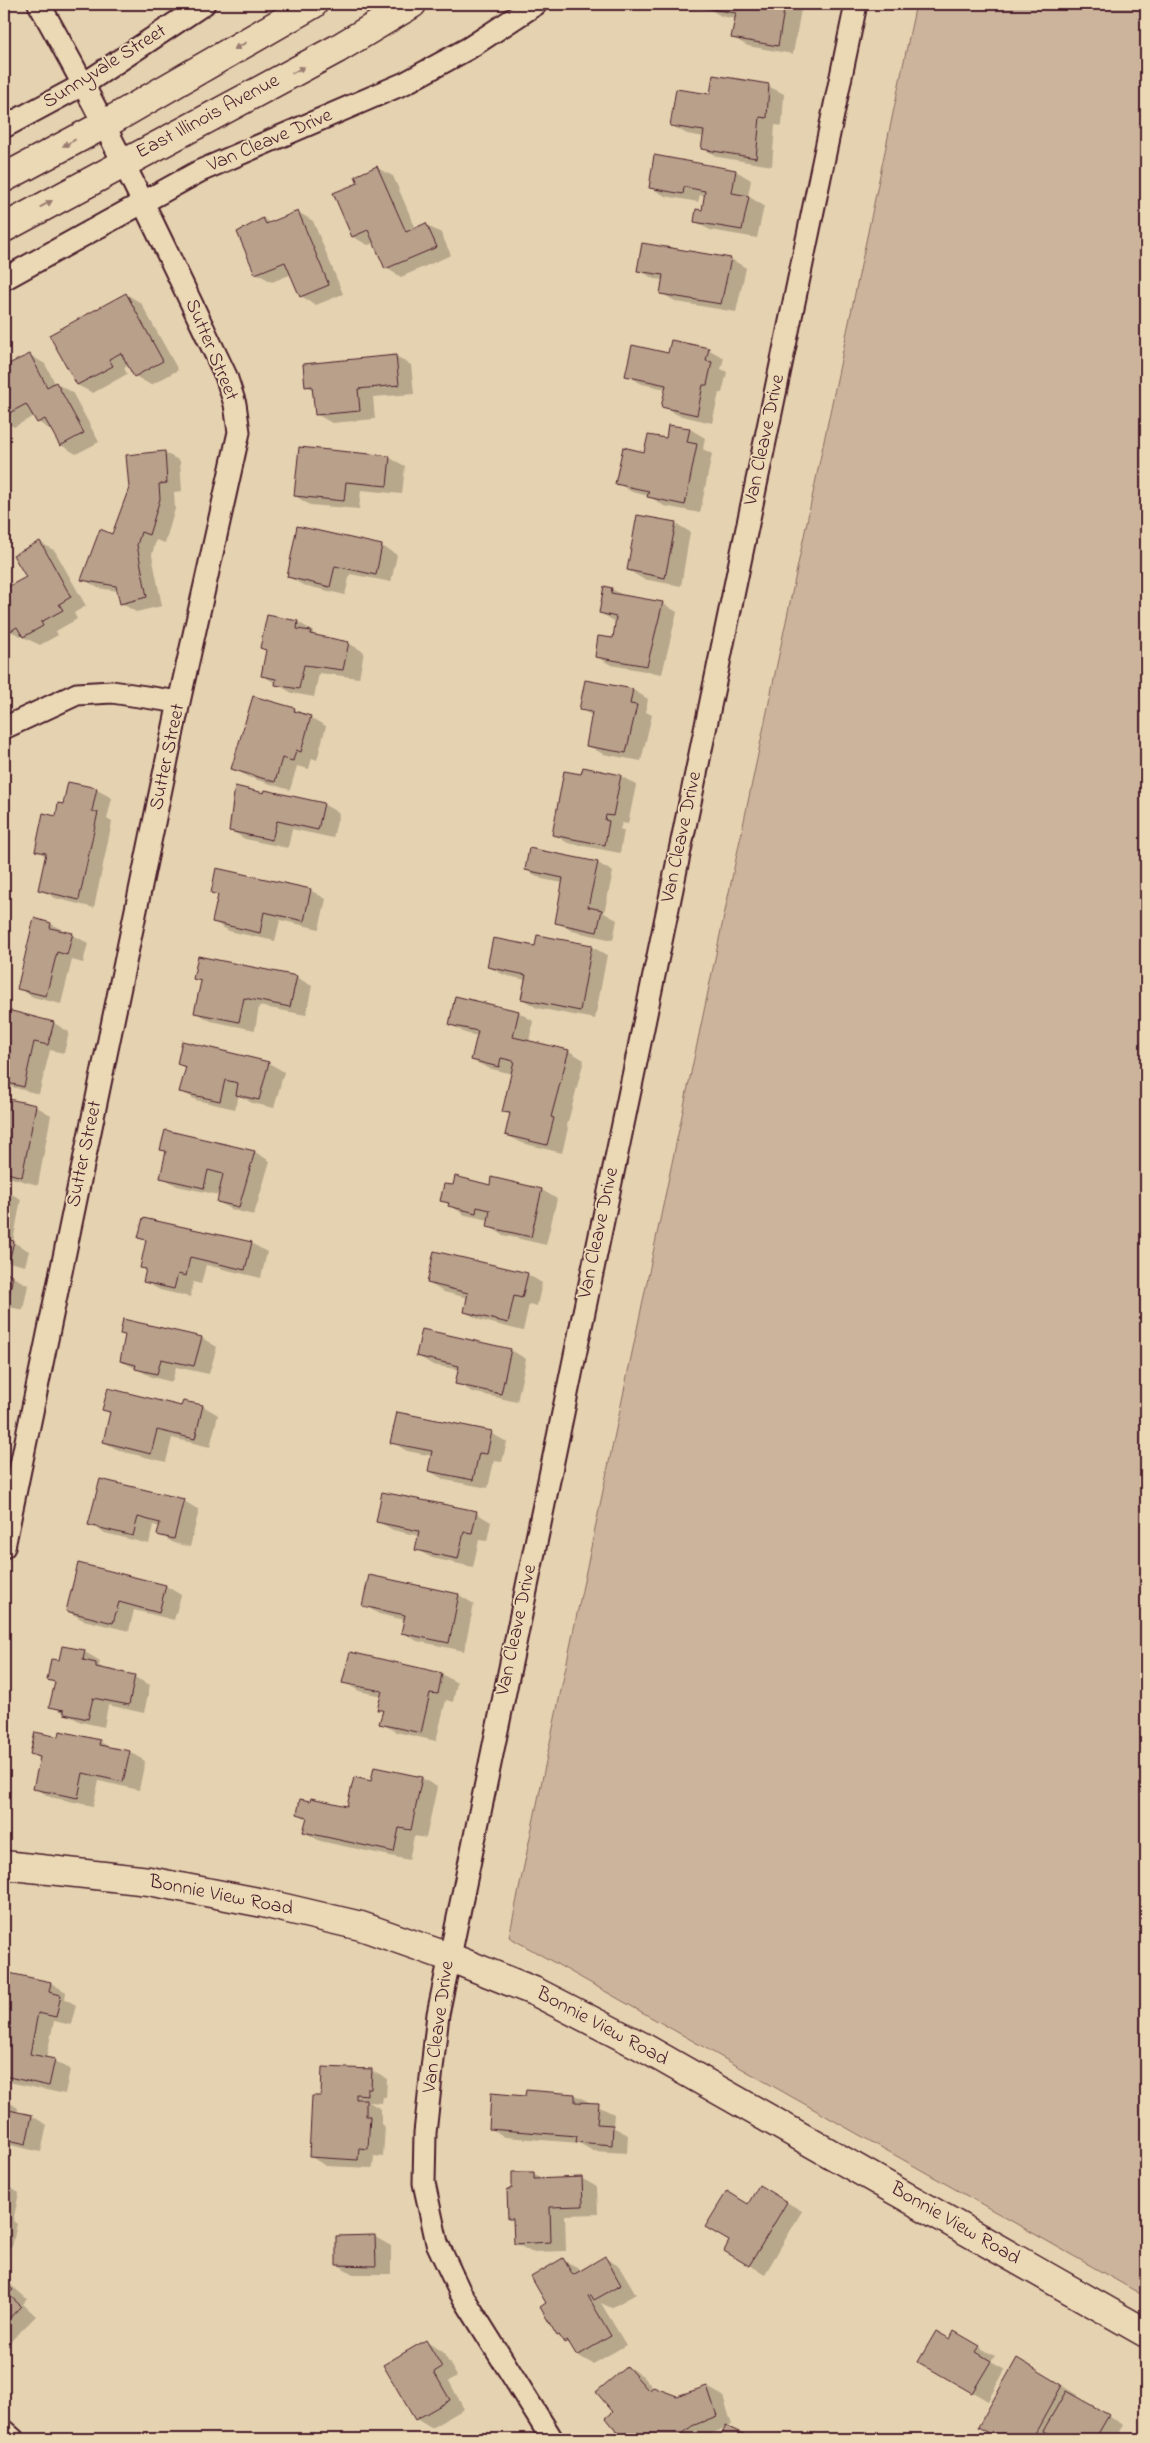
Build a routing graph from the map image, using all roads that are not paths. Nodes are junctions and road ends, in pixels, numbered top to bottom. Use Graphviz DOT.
graph roads {
  1 [pos="39,4"];
  2 [pos="204,4"];
  3 [pos="313,4"];
  4 [pos="412,4"];
  5 [pos="536,4"];
  6 [pos="856,4"];
  7 [pos="84,84"];
  8 [pos="105,124"];
  9 [pos="4,127"];
  10 [pos="124,162"];
  11 [pos="4,178"];
  12 [pos="144,203"];
  13 [pos="4,228"];
  14 [pos="4,279"];
  15 [pos="179,702"];
  16 [pos="4,728"];
  17 [pos="4,1547"];
  18 [pos="4,1865"];
  19 [pos="449,1956"];
  20 [pos="1146,2333"];
  21 [pos="4,2431"];
  22 [pos="13,2439"];
  23 [pos="552,2439"];
  1 -- 7 [label="street, Sutter Street"];
  2 -- 7 [label="street, Sunnyvale Street"];
  3 -- 8 [label="street, one-way"];
  10 -- 4 [label="street, East Illinois Avenue, one-way"];
  5 -- 12 [label="street, Van Cleave Drive"];
  6 -- 19 [label="street, Van Cleave Drive"];
  7 -- 8 [label="street, Sutter Street"];
  7 -- 9 [label="street, Sunnyvale Street"];
  8 -- 10 [label="street, Sutter Street"];
  8 -- 11 [label="street, one-way"];
  10 -- 12 [label="street, Sutter Street"];
  13 -- 10 [label="street, East Illinois Avenue, one-way"];
  12 -- 14 [label="street, Van Cleave Drive"];
  12 -- 15 [label="street, Sutter Street"];
  15 -- 16 [label="street"];
  15 -- 17 [label="street, Sutter Street"];
  18 -- 19 [label="street, Bonnie View Road"];
  19 -- 20 [label="street, Bonnie View Road"];
  19 -- 23 [label="street, Van Cleave Drive"];
  21 -- 22 [label="street"];
}
